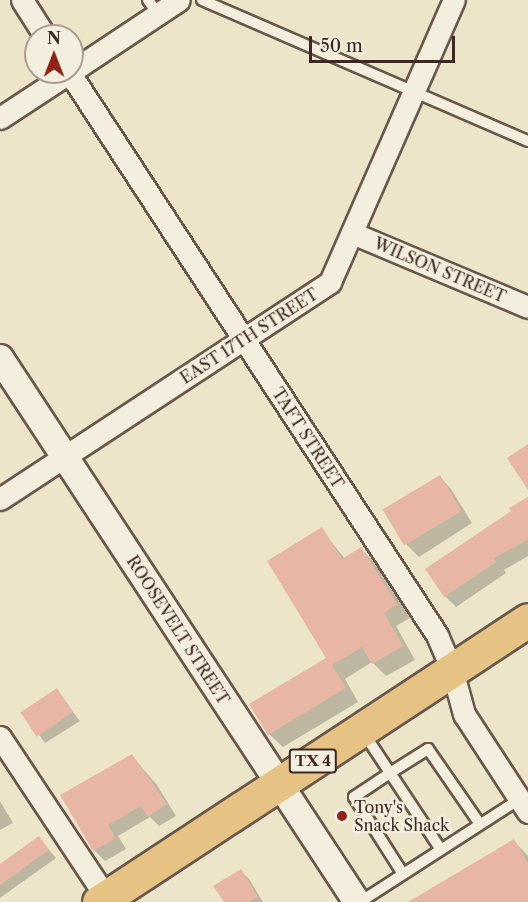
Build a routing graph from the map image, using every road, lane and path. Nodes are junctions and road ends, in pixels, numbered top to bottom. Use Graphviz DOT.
graph roads {
  1 [pos="22,0"];
  2 [pos="179,0"];
  3 [pos="202,0"];
  4 [pos="454,0"];
  5 [pos="153,7"];
  6 [pos="37,24"];
  7 [pos="84,61"];
  8 [pos="52,84"];
  9 [pos="78,84"];
  10 [pos="414,91"];
  11 [pos="0,118"];
  12 [pos="528,141"];
  13 [pos="352,232"];
  14 [pos="528,307"];
  15 [pos="243,340"];
  16 [pos="0,358"];
  17 [pos="64,457"];
  18 [pos="0,500"];
  19 [pos="528,620"];
  20 [pos="452,670"];
  21 [pos="361,730"];
  22 [pos="0,737"];
  23 [pos="390,773"];
  24 [pos="278,784"];
  25 [pos="525,801"];
  26 [pos="480,824"];
  27 [pos="441,850"];
  28 [pos="403,874"];
  29 [pos="102,900"];
  30 [pos="359,902"];
  1 -- 6 [label="street"];
  2 -- 5 [label="street"];
  3 -- 10 [label="lane"];
  4 -- 10 [label="street, EAST 17TH STREET"];
  5 -- 7 [label="street"];
  8 -- 11 [label="street"];
  9 -- 15 [label="street, TAFT STREET"];
  10 -- 12 [label="lane"];
  10 -- 13 [label="street, EAST 17TH STREET"];
  13 -- 14 [label="street, WILSON STREET"];
  13 -- 15 [label="street, EAST 17TH STREET"];
  15 -- 17 [label="street, EAST 17TH STREET"];
  15 -- 20 [label="street, TAFT STREET"];
  16 -- 17 [label="street, ROOSEVELT STREET"];
  17 -- 18 [label="street, EAST 17TH STREET"];
  17 -- 24 [label="street, ROOSEVELT STREET"];
  19 -- 20 [label="main road, TX 4"];
  20 -- 21 [label="main road, TX 4"];
  20 -- 25 [label="street, TAFT STREET"];
  21 -- 23 [label="lane"];
  21 -- 24 [label="main road, TX 4"];
  22 -- 29 [label="street"];
  23 -- 26 [label="lane"];
  23 -- 27 [label="lane"];
  23 -- 28 [label="lane"];
  24 -- 29 [label="main road, TX 4"];
  24 -- 30 [label="street, ROOSEVELT STREET"];
  25 -- 26 [label="lane"];
  26 -- 27 [label="lane"];
  27 -- 28 [label="lane"];
  28 -- 30 [label="lane"];
}
